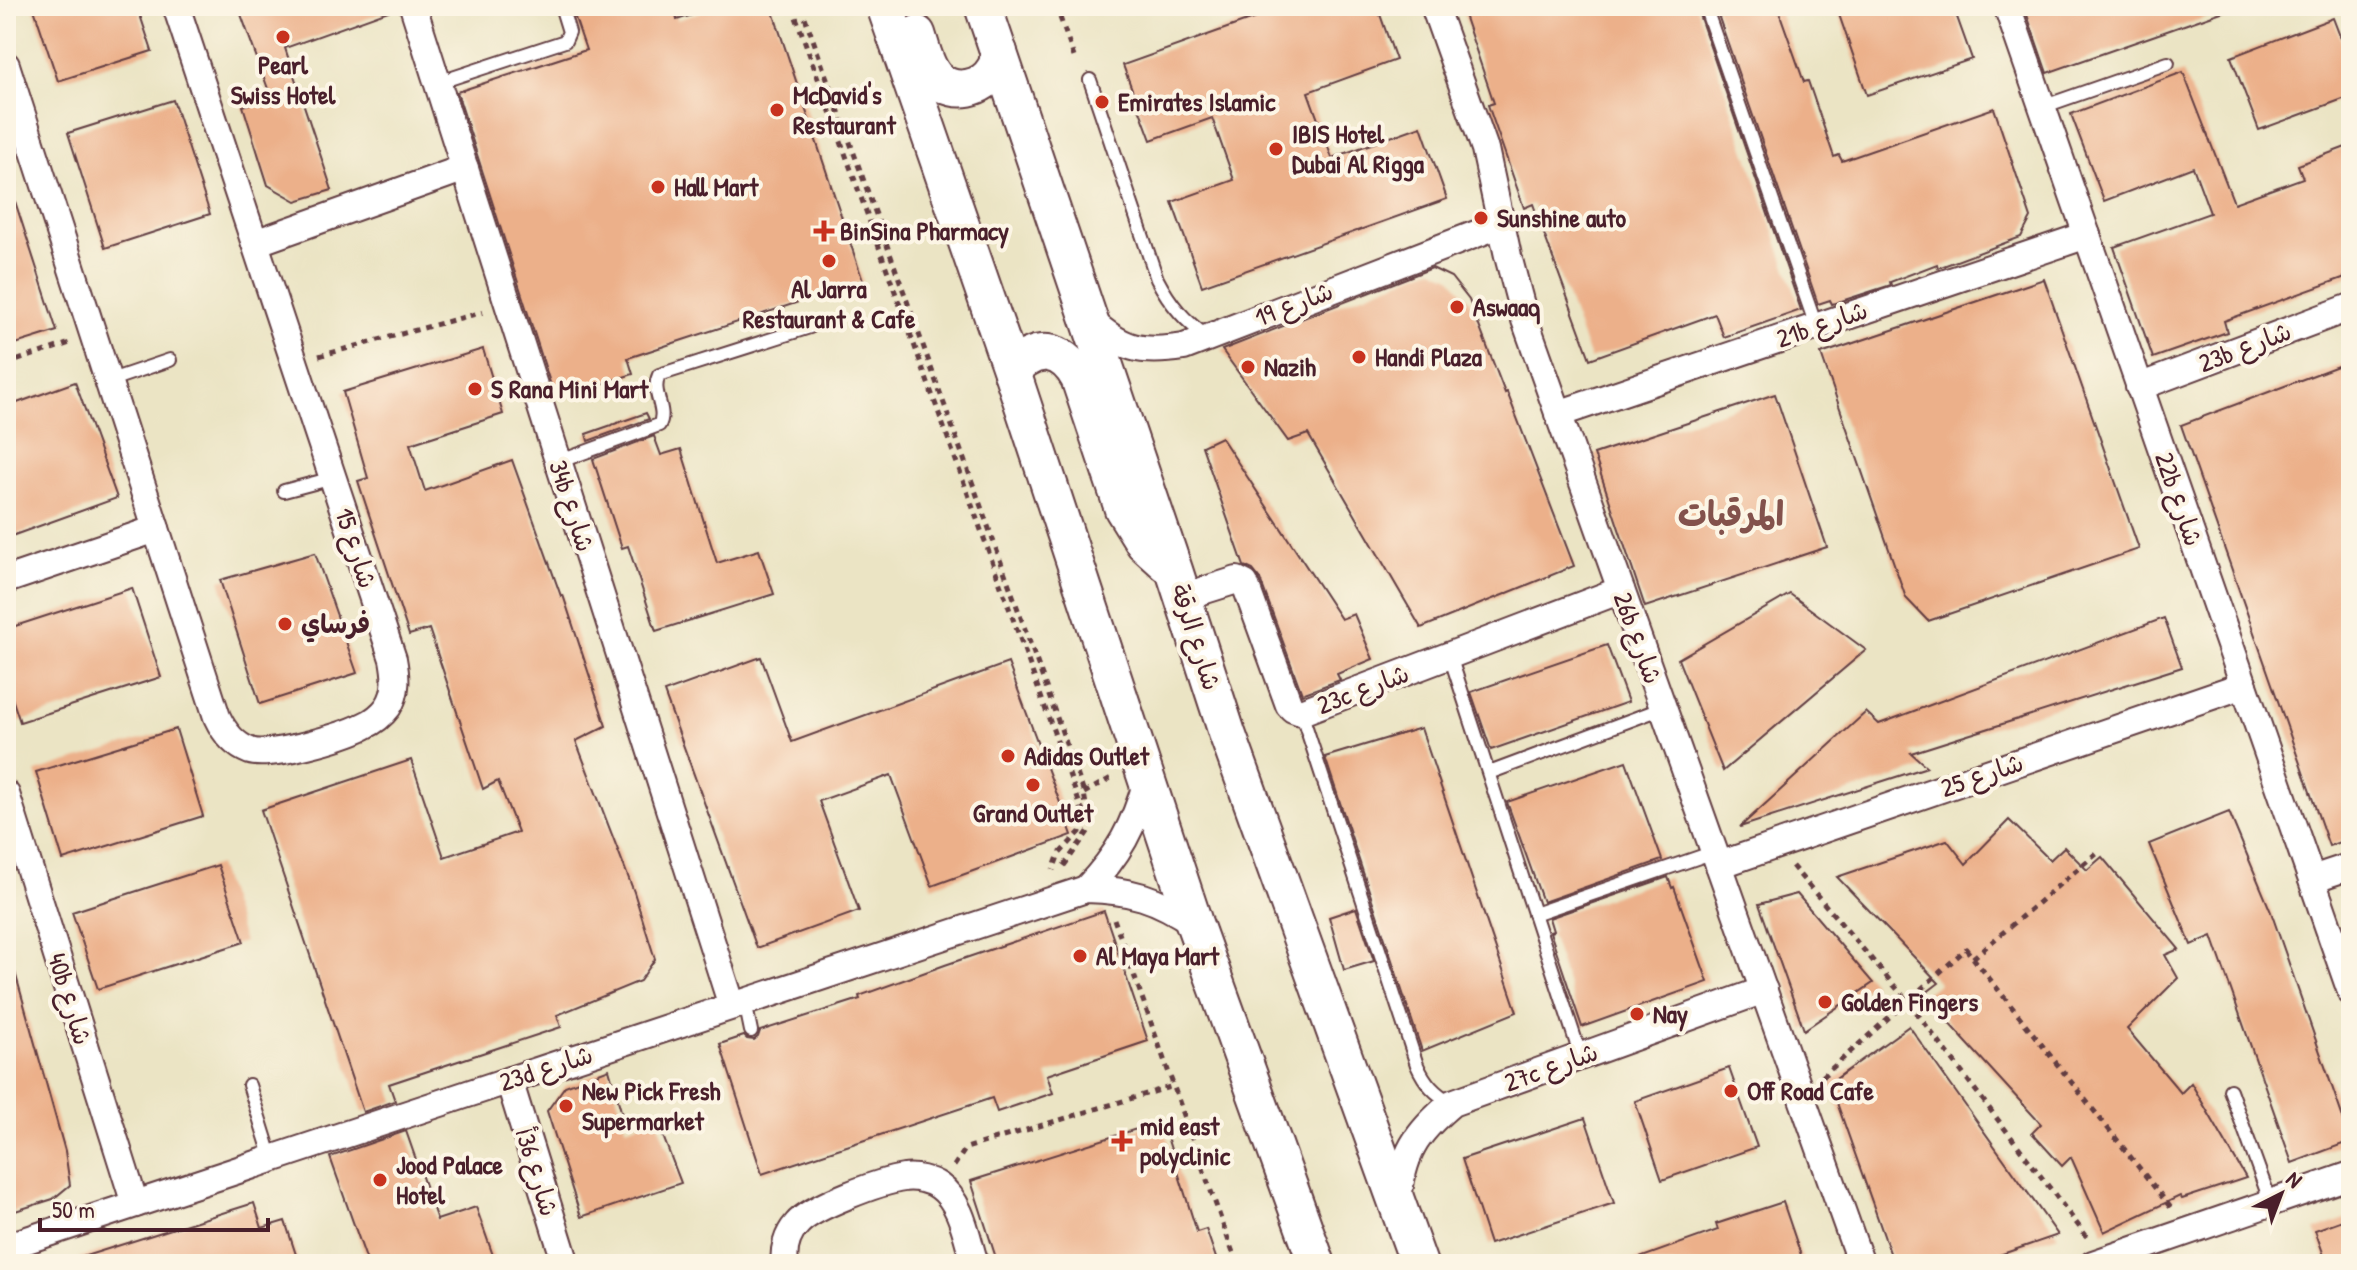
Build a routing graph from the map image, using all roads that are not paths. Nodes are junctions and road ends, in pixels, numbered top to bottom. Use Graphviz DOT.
graph roads {
  1 [pos="176,6"];
  2 [pos="413,6"];
  3 [pos="561,6"];
  4 [pos="885,6"];
  5 [pos="907,6"];
  6 [pos="983,6"];
  7 [pos="1434,6"];
  8 [pos="1705,6"];
  9 [pos="2007,6"];
  10 [pos="999,52"];
  11 [pos="2168,63"];
  12 [pos="6,65"];
  13 [pos="1090,80"];
  14 [pos="437,83"];
  15 [pos="2042,107"];
  16 [pos="465,168"];
  17 [pos="1502,224"];
  18 [pos="2087,235"];
  19 [pos="255,243"];
  20 [pos="2351,307"];
  21 [pos="1089,319"];
  22 [pos="1816,326"];
  23 [pos="810,327"];
  24 [pos="1208,337"];
  25 [pos="170,360"];
  26 [pos="1012,372"];
  27 [pos="108,381"];
  28 [pos="2139,387"];
  29 [pos="1558,414"];
  30 [pos="558,462"];
  31 [pos="333,478"];
  32 [pos="284,491"];
  33 [pos="156,529"];
  34 [pos="6,580"];
  35 [pos="1178,583"];
  36 [pos="1621,590"];
  37 [pos="1450,656"];
  38 [pos="2244,685"];
  39 [pos="1663,708"];
  40 [pos="1301,712"];
  41 [pos="1489,773"];
  42 [pos="1147,781"];
  43 [pos="6,794"];
  44 [pos="1717,859"];
  45 [pos="2351,866"];
  46 [pos="2312,879"];
  47 [pos="1086,889"];
  48 [pos="1534,914"];
  49 [pos="1194,923"];
  50 [pos="1764,990"];
  51 [pos="2351,992"];
  52 [pos="738,1004"];
  53 [pos="751,1031"];
  54 [pos="1581,1057"];
  55 [pos="509,1080"];
  56 [pos="249,1085"];
  57 [pos="2230,1090"];
  58 [pos="1452,1103"];
  59 [pos="272,1159"];
  60 [pos="2351,1175"];
  61 [pos="2271,1203"];
  62 [pos="135,1204"];
  63 [pos="1397,1205"];
  64 [pos="6,1247"];
  65 [pos="2099,1262"];
  66 [pos="566,1264"];
  67 [pos="785,1264"];
  68 [pos="975,1264"];
  69 [pos="1317,1264"];
  70 [pos="1419,1264"];
  71 [pos="1861,1264"];
  1 -- 19 [label="street, شارع 15"];
  2 -- 14 [label="street, 34b شارع"];
  3 -- 14 [label="lane"];
  4 -- 26 [label="street"];
  5 -- 10 [label="street"];
  6 -- 10 [label="street, شارع الرقة"];
  7 -- 17 [label="street, 26b شارع"];
  8 -- 22 [label="lane"];
  9 -- 15 [label="street, 22b شارع"];
  10 -- 21 [label="street, شارع الرقة"];
  11 -- 15 [label="lane"];
  12 -- 27 [label="street, شارع 15"];
  13 -- 24 [label="lane"];
  14 -- 16 [label="street, 34b شارع"];
  15 -- 18 [label="street, 22b شارع"];
  16 -- 19 [label="street"];
  16 -- 30 [label="street, 34b شارع"];
  17 -- 24 [label="street, شارع 19"];
  17 -- 29 [label="street, 26b شارع"];
  18 -- 22 [label="street, 21b شارع"];
  18 -- 28 [label="street, 22b شارع"];
  19 -- 31 [label="street, شارع 15"];
  20 -- 28 [label="street, 23b شارع"];
  21 -- 24 [label="street, شارع 19"];
  21 -- 35 [label="street, شارع الرقة"];
  22 -- 29 [label="street, 21b شارع"];
  23 -- 30 [label="lane"];
  25 -- 27 [label="lane"];
  26 -- 35 [label="street"];
  26 -- 42 [label="street"];
  27 -- 33 [label="street, شارع 15"];
  28 -- 38 [label="street, 22b شارع"];
  29 -- 36 [label="street, 26b شارع"];
  30 -- 52 [label="street, 34b شارع"];
  31 -- 32 [label="lane"];
  31 -- 33 [label="street, شارع 15"];
  33 -- 34 [label="street"];
  35 -- 40 [label="street, 23c شارع"];
  35 -- 63 [label="street, شارع الرقة"];
  36 -- 37 [label="street, 23c شارع"];
  36 -- 39 [label="street, 26b شارع"];
  37 -- 40 [label="street, 23c شارع"];
  37 -- 41 [label="lane"];
  38 -- 44 [label="street, شارع 25"];
  38 -- 46 [label="street, 22b شارع"];
  39 -- 41 [label="lane"];
  39 -- 44 [label="street, 26b شارع"];
  40 -- 58 [label="lane"];
  41 -- 48 [label="lane"];
  42 -- 47 [label="street, 23d شارع"];
  42 -- 49 [label="street"];
  43 -- 62 [label="street, 40b شارع"];
  44 -- 48 [label="lane"];
  44 -- 50 [label="street, 26b شارع"];
  45 -- 46 [label="street"];
  46 -- 51 [label="street, 22b شارع"];
  47 -- 49 [label="street, 23d شارع"];
  47 -- 52 [label="street, 23d شارع"];
  48 -- 54 [label="lane"];
  49 -- 69 [label="street"];
  50 -- 54 [label="street, 27c شارع"];
  50 -- 71 [label="street, 26b شارع"];
  52 -- 53 [label="lane"];
  52 -- 55 [label="street, 23d شارع"];
  54 -- 58 [label="street, 27c شارع"];
  55 -- 59 [label="street, 23d شارع"];
  55 -- 66 [label="street, شارع 36أ"];
  56 -- 59 [label="lane"];
  57 -- 61 [label="lane"];
  58 -- 63 [label="street, 27c شارع"];
  59 -- 62 [label="street, 23d شارع"];
  60 -- 61 [label="street"];
  61 -- 65 [label="street"];
  62 -- 64 [label="street, 23d شارع"];
  63 -- 70 [label="street, شارع الرقة"];
  67 -- 68 [label="street"];
}
